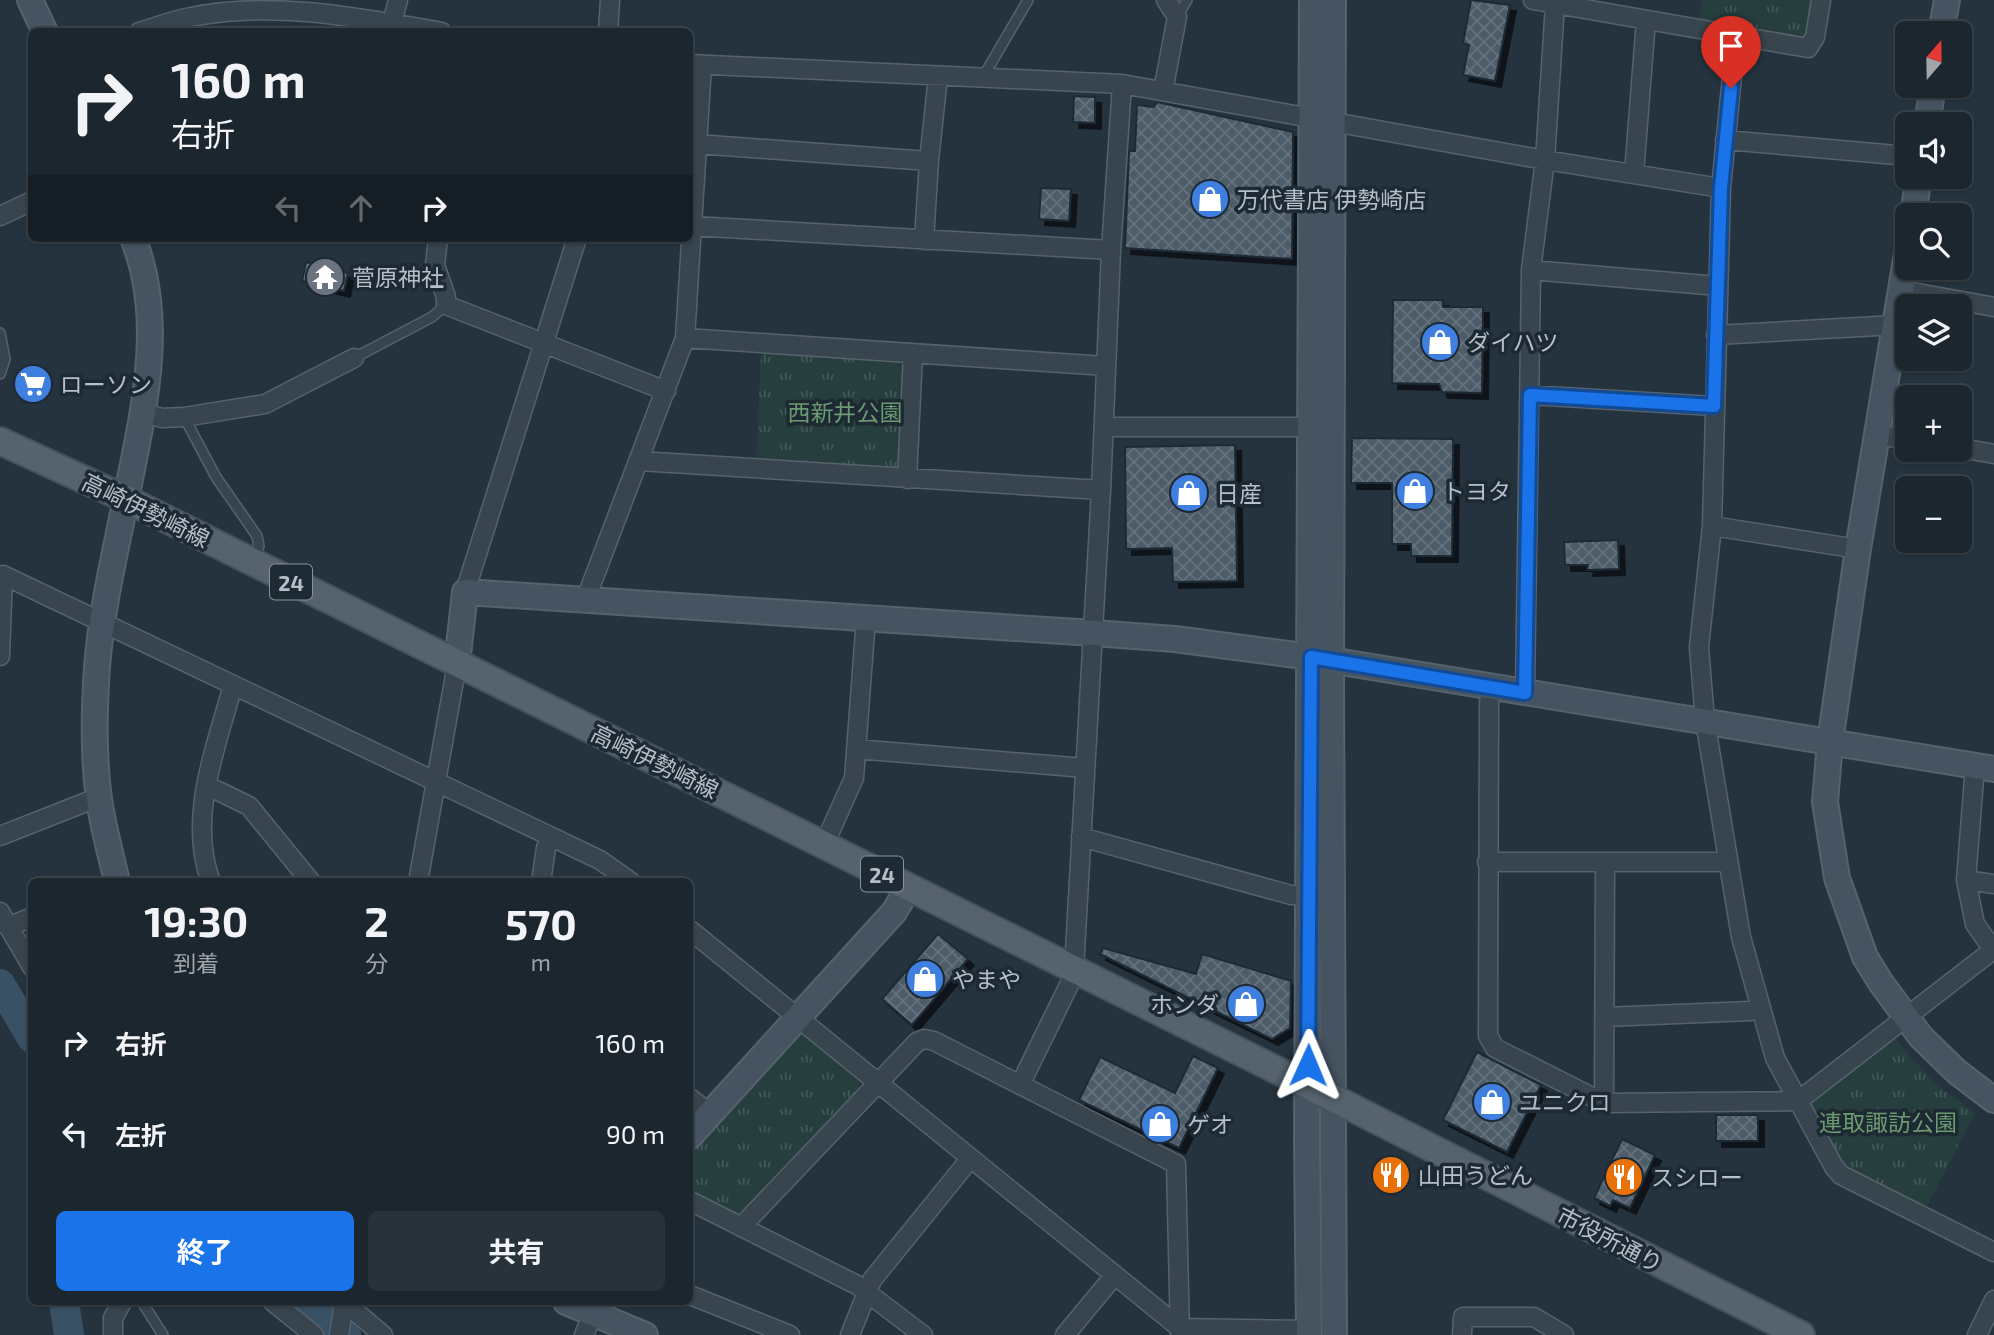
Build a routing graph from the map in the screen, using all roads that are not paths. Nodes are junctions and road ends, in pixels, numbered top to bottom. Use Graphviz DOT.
graph roads {
  1 [pos="30,0"];
  2 [pos="398,0"];
  3 [pos="610,0"];
  4 [pos="1028,0"];
  5 [pos="1166,0"];
  6 [pos="1187,0"];
  7 [pos="1312,0"];
  8 [pos="1333,0"];
  9 [pos="1533,0"];
  10 [pos="1821,0"];
  11 [pos="1947,0"];
  12 [pos="1555,4"];
  13 [pos="293,6"];
  14 [pos="1177,17"];
  15 [pos="1646,20"];
  16 [pos="1943,21"];
  17 [pos="392,23"];
  18 [pos="43,28"];
  19 [pos="152,28"];
  20 [pos="420,28"];
  21 [pos="608,28"];
  22 [pos="1736,36"];
  23 [pos="696,64"];
  24 [pos="939,76"];
  25 [pos="983,77"];
  26 [pos="1122,84"];
  27 [pos="1163,91"];
  28 [pos="1322,120"];
  29 [pos="1725,140"];
  30 [pos="697,144"];
  31 [pos="1895,155"];
  32 [pos="1545,160"];
  33 [pos="929,161"];
  34 [pos="1634,174"];
  35 [pos="1721,188"];
  36 [pos="28,203"];
  37 [pos="693,210"];
  38 [pos="0,216"];
  39 [pos="693,226"];
  40 [pos="924,240"];
  41 [pos="134,242"];
  42 [pos="438,242"];
  43 [pos="575,242"];
  44 [pos="691,242"];
  45 [pos="1111,250"];
  46 [pos="1531,270"];
  47 [pos="1902,280"];
  48 [pos="1718,286"];
  49 [pos="1900,290"];
  50 [pos="1900,294"];
  51 [pos="446,305"];
  52 [pos="1994,307"];
  53 [pos="1895,325"];
  54 [pos="1895,331"];
  55 [pos="0,333"];
  56 [pos="1716,335"];
  57 [pos="685,338"];
  58 [pos="543,344"];
  59 [pos="913,354"];
  60 [pos="354,358"];
  61 [pos="1106,366"];
  62 [pos="0,374"];
  63 [pos="666,391"];
  64 [pos="1530,395"];
  65 [pos="1714,406"];
  66 [pos="144,413"];
  67 [pos="184,416"];
  68 [pos="1104,427"];
  69 [pos="1311,427"];
  70 [pos="1877,435"];
  71 [pos="1895,438"];
  72 [pos="0,441"];
  73 [pos="1972,450"];
  74 [pos="1994,453"];
  75 [pos="639,461"];
  76 [pos="907,479"];
  77 [pos="1101,490"];
  78 [pos="126,499"];
  79 [pos="1712,526"];
  80 [pos="1858,549"];
  81 [pos="251,562"];
  82 [pos="2,573"];
  83 [pos="465,592"];
  84 [pos="586,601"];
  85 [pos="866,618"];
  86 [pos="104,621"];
  87 [pos="1093,633"];
  88 [pos="0,656"];
  89 [pos="1321,659"];
  90 [pos="457,664"];
  91 [pos="233,685"];
  92 [pos="1491,687"];
  93 [pos="1525,693"];
  94 [pos="1705,722"];
  95 [pos="1830,742"];
  96 [pos="856,749"];
  97 [pos="1984,767"];
  98 [pos="1085,768"];
  99 [pos="437,781"];
  100 [pos="206,785"];
  101 [pos="99,797"];
  102 [pos="0,836"];
  103 [pos="552,837"];
  104 [pos="1081,837"];
  105 [pos="824,845"];
  106 [pos="1487,862"];
  107 [pos="1728,862"];
  108 [pos="1605,863"];
  109 [pos="116,878"];
  110 [pos="210,878"];
  111 [pos="308,878"];
  112 [pos="419,878"];
  113 [pos="542,878"];
  114 [pos="625,878"];
  115 [pos="1966,880"];
  116 [pos="1994,884"];
  117 [pos="909,887"];
  118 [pos="1309,895"];
  119 [pos="28,917"];
  120 [pos="4,920"];
  121 [pos="693,932"];
  122 [pos="1994,950"];
  123 [pos="28,960"];
  124 [pos="1074,969"];
  125 [pos="1761,1009"];
  126 [pos="1605,1017"];
  127 [pos="798,1018"];
  128 [pos="1906,1018"];
  129 [pos="880,1084"];
  130 [pos="1020,1085"];
  131 [pos="1308,1085"];
  132 [pos="1333,1098"];
  133 [pos="1994,1100"];
  134 [pos="693,1101"];
  135 [pos="1797,1101"];
  136 [pos="1604,1103"];
  137 [pos="709,1114"];
  138 [pos="693,1133"];
  139 [pos="970,1159"];
  140 [pos="693,1203"];
  141 [pos="741,1227"];
  142 [pos="1994,1252"];
  143 [pos="1114,1276"];
  144 [pos="868,1292"];
  145 [pos="693,1296"];
  146 [pos="1994,1300"];
  147 [pos="120,1305"];
  148 [pos="144,1305"];
  149 [pos="277,1305"];
  150 [pos="344,1305"];
  151 [pos="345,1305"];
  152 [pos="571,1305"];
  153 [pos="592,1317"];
  154 [pos="1180,1332"];
  155 [pos="1309,1332"];
  156 [pos="113,1335"];
  157 [pos="163,1335"];
  158 [pos="314,1335"];
  159 [pos="338,1335"];
  160 [pos="383,1335"];
  161 [pos="645,1335"];
  162 [pos="790,1335"];
  163 [pos="850,1335"];
  164 [pos="923,1335"];
  165 [pos="1065,1335"];
  166 [pos="1334,1335"];
  167 [pos="1462,1335"];
  168 [pos="1564,1335"];
  169 [pos="1801,1335"];
  170 [pos="1977,1335"];
  1 -- 18 [label="street"];
  2 -- 17 [label="street"];
  3 -- 21 [label="street"];
  4 -- 25 [label="lane"];
  5 -- 14 [label="street"];
  6 -- 14 [label="lane"];
  7 -- 28 [label="street"];
  8 -- 28 [label="street"];
  9 -- 12 [label="street"];
  10 -- 22 [label="street"];
  11 -- 16 [label="street"];
  12 -- 15 [label="street"];
  12 -- 32 [label="street"];
  13 -- 17 [label="street"];
  13 -- 19 [label="street"];
  14 -- 27 [label="street"];
  15 -- 22 [label="street"];
  15 -- 34 [label="street"];
  17 -- 20 [label="street"];
  22 -- 29 [label="street"];
  23 -- 24 [label="street"];
  23 -- 30 [label="street"];
  24 -- 25 [label="street"];
  24 -- 33 [label="street"];
  25 -- 26 [label="street"];
  26 -- 27 [label="street"];
  26 -- 45 [label="street"];
  27 -- 28 [label="street"];
  28 -- 32 [label="street"];
  28 -- 69 [label="street"];
  28 -- 89 [label="street"];
  29 -- 31 [label="street"];
  29 -- 35 [label="street"];
  30 -- 33 [label="street"];
  30 -- 37 [label="street"];
  32 -- 34 [label="street"];
  32 -- 46 [label="street"];
  33 -- 40 [label="street"];
  34 -- 35 [label="street"];
  35 -- 48 [label="street"];
  36 -- 38 [label="street"];
  39 -- 40 [label="street"];
  40 -- 45 [label="street"];
  41 -- 66 [label="street"];
  42 -- 51 [label="street"];
  43 -- 58 [label="street"];
  44 -- 57 [label="street"];
  45 -- 61 [label="street"];
  46 -- 48 [label="street"];
  46 -- 64 [label="street"];
  47 -- 49 [label="street"];
  48 -- 56 [label="street"];
  49 -- 50 [label="street"];
  49 -- 52 [label="street"];
  51 -- 58 [label="street"];
  51 -- 60 [label="lane"];
  53 -- 56 [label="street"];
  54 -- 70 [label="street"];
  55 -- 62 [label="lane"];
  56 -- 65 [label="street"];
  57 -- 59 [label="street"];
  57 -- 63 [label="street"];
  58 -- 63 [label="street"];
  58 -- 83 [label="street"];
  59 -- 61 [label="street"];
  59 -- 76 [label="street"];
  60 -- 67 [label="street"];
  61 -- 68 [label="street"];
  63 -- 75 [label="street"];
  64 -- 65 [label="street"];
  64 -- 93 [label="street"];
  65 -- 79 [label="street"];
  66 -- 67 [label="street"];
  66 -- 78 [label="street"];
  67 -- 81 [label="lane"];
  68 -- 69 [label="street"];
  68 -- 77 [label="street"];
  69 -- 89 [label="street"];
  70 -- 71 [label="street"];
  70 -- 80 [label="street"];
  72 -- 78 [label="main road, 高崎伊勢崎線 / 24"];
  73 -- 74 [label="street"];
  75 -- 76 [label="street"];
  75 -- 84 [label="street"];
  76 -- 77 [label="street"];
  77 -- 87 [label="street"];
  78 -- 81 [label="main road, 高崎伊勢崎線 / 24"];
  78 -- 86 [label="street"];
  79 -- 80 [label="street"];
  79 -- 94 [label="street"];
  80 -- 95 [label="street"];
  81 -- 90 [label="main road, 高崎伊勢崎線 / 24"];
  82 -- 86 [label="street"];
  82 -- 88 [label="street"];
  83 -- 84 [label="street"];
  83 -- 90 [label="street"];
  84 -- 85 [label="street"];
  85 -- 87 [label="street"];
  85 -- 96 [label="street"];
  86 -- 91 [label="street"];
  86 -- 101 [label="street"];
  87 -- 89 [label="street"];
  87 -- 98 [label="street"];
  89 -- 92 [label="street"];
  89 -- 118 [label="street"];
  89 -- 132 [label="street"];
  90 -- 99 [label="street"];
  90 -- 105 [label="main road, 高崎伊勢崎線 / 24"];
  91 -- 99 [label="street"];
  91 -- 100 [label="street"];
  92 -- 93 [label="street"];
  92 -- 106 [label="street"];
  93 -- 94 [label="street"];
  94 -- 95 [label="street"];
  94 -- 107 [label="street"];
  95 -- 97 [label="street"];
  95 -- 128 [label="street"];
  96 -- 98 [label="street"];
  96 -- 105 [label="street"];
  97 -- 115 [label="street"];
  98 -- 104 [label="street"];
  99 -- 103 [label="street"];
  99 -- 112 [label="street"];
  100 -- 110 [label="street"];
  100 -- 111 [label="street"];
  101 -- 102 [label="street"];
  101 -- 109 [label="street"];
  103 -- 113 [label="street"];
  103 -- 114 [label="street"];
  104 -- 118 [label="street"];
  104 -- 124 [label="street"];
  105 -- 117 [label="main road, 高崎伊勢崎線 / 24"];
  106 -- 108 [label="street"];
  106 -- 136 [label="street"];
  107 -- 108 [label="street"];
  107 -- 125 [label="street"];
  108 -- 126 [label="street"];
  115 -- 116 [label="street"];
  115 -- 122 [label="street"];
  117 -- 124 [label="main road, 高崎伊勢崎線 / 24"];
  117 -- 127 [label="street"];
  118 -- 131 [label="street"];
  119 -- 120 [label="street"];
  120 -- 123 [label="street"];
  121 -- 127 [label="street"];
  122 -- 128 [label="street"];
  124 -- 130 [label="street"];
  124 -- 131 [label="main road, 高崎伊勢崎線 / 24"];
  125 -- 126 [label="street"];
  125 -- 135 [label="street"];
  126 -- 136 [label="street"];
  127 -- 129 [label="street"];
  127 -- 137 [label="street"];
  128 -- 133 [label="street"];
  128 -- 135 [label="street"];
  129 -- 130 [label="street"];
  129 -- 139 [label="street"];
  129 -- 141 [label="street"];
  130 -- 154 [label="street"];
  131 -- 132 [label="main road, 市役所通り / 24"];
  131 -- 155 [label="street"];
  132 -- 166 [label="street"];
  132 -- 169 [label="main road, 市役所通り / 24"];
  134 -- 137 [label="street"];
  135 -- 136 [label="street"];
  135 -- 142 [label="street"];
  137 -- 138 [label="street"];
  139 -- 143 [label="street"];
  139 -- 144 [label="street"];
  140 -- 141 [label="street"];
  141 -- 144 [label="street"];
  143 -- 154 [label="street"];
  143 -- 165 [label="street"];
  144 -- 163 [label="street"];
  144 -- 164 [label="street"];
  145 -- 162 [label="street"];
  146 -- 170 [label="street"];
  147 -- 156 [label="street"];
  148 -- 157 [label="lane"];
  149 -- 158 [label="street"];
  150 -- 159 [label="street"];
  151 -- 160 [label="street"];
  152 -- 153 [label="street"];
  153 -- 161 [label="street"];
  154 -- 155 [label="street"];
  167 -- 168 [label="street"];
}
